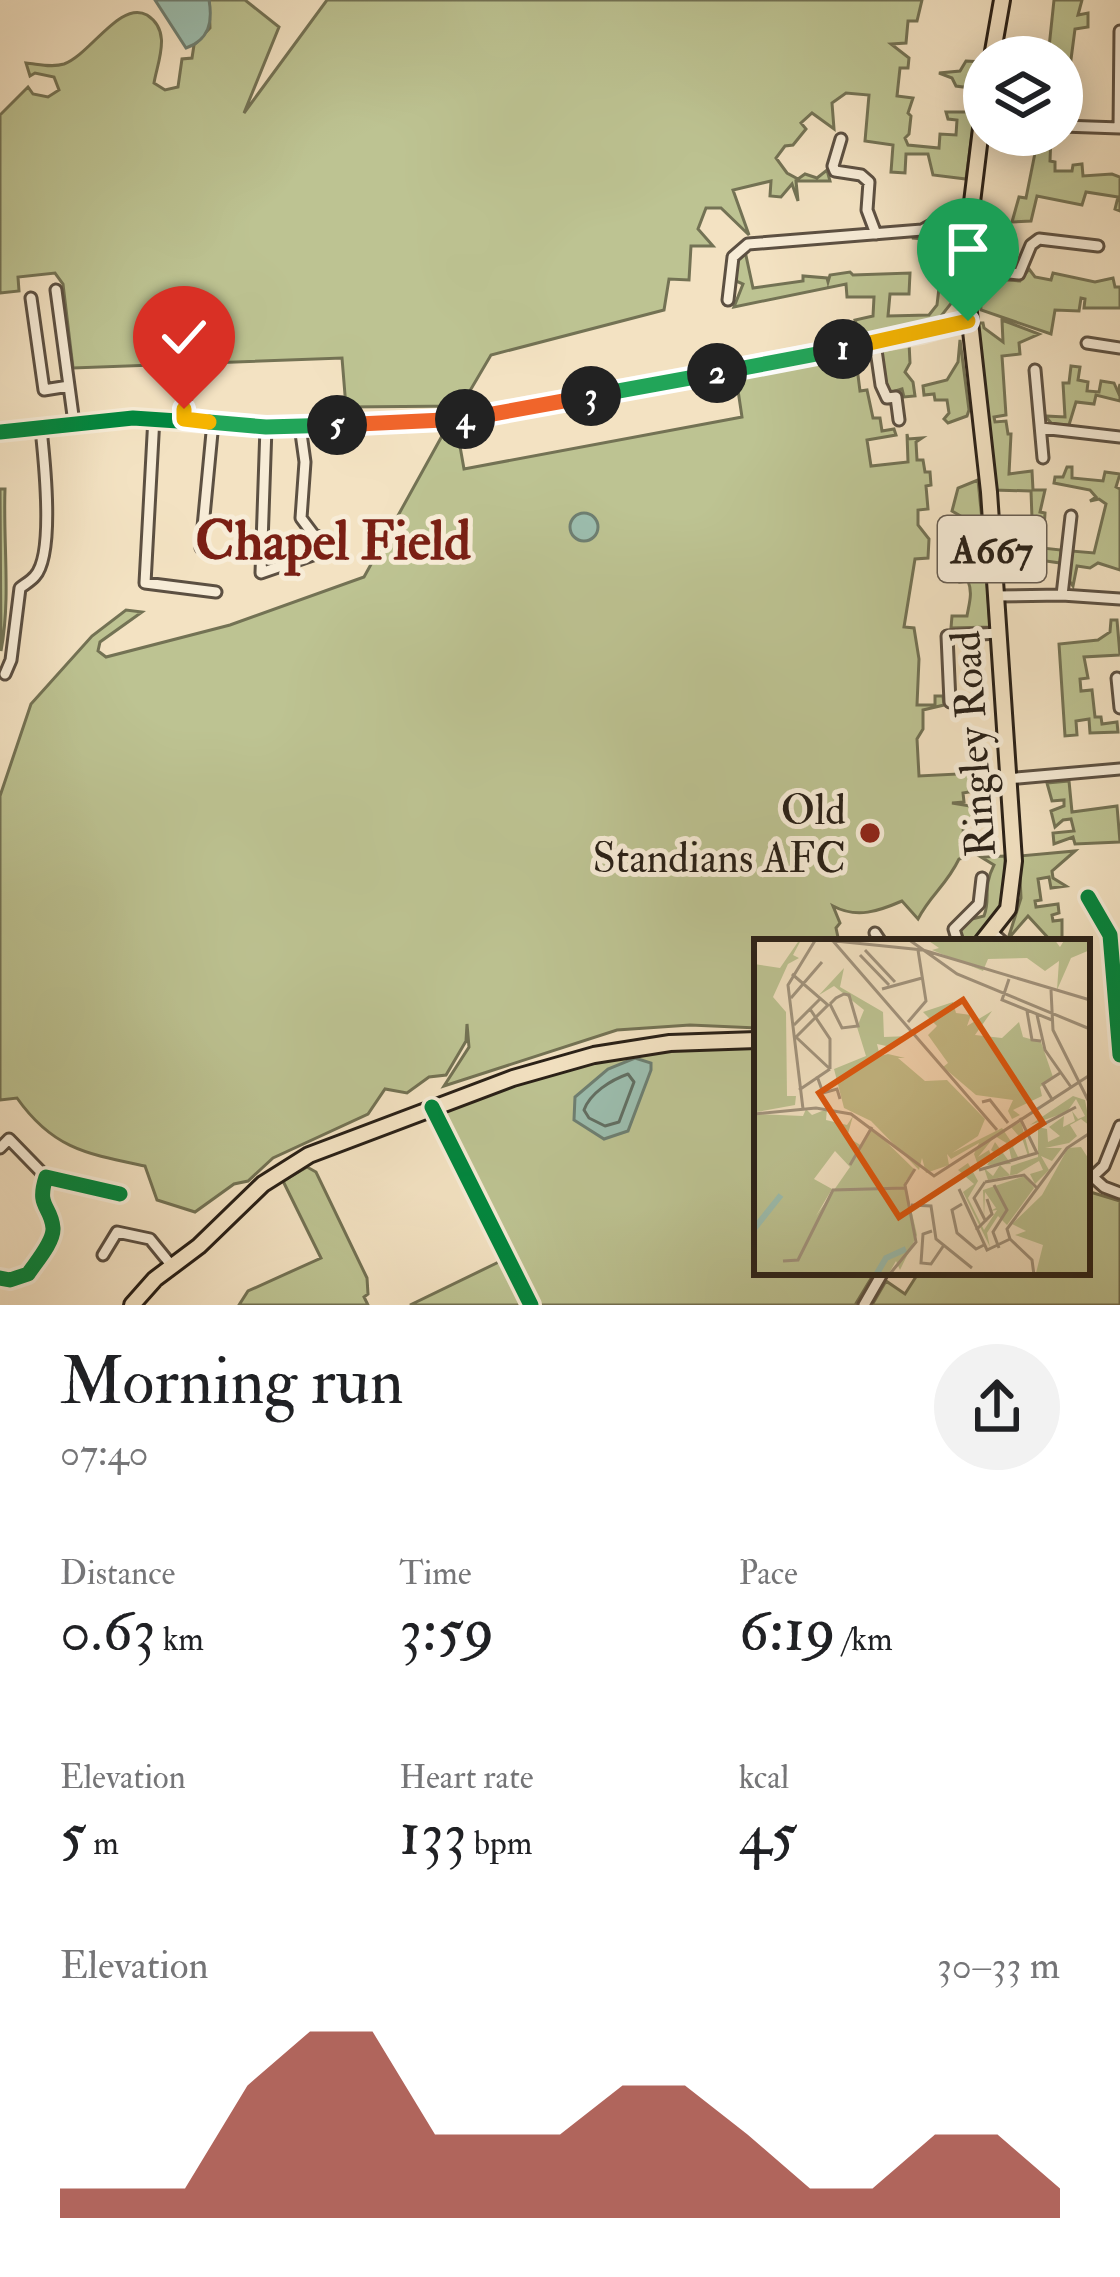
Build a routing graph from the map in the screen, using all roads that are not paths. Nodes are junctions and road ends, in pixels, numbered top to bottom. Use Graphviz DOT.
graph roads {
  1 [pos="1002,0"];
  2 [pos="1120,31"];
  3 [pos="996,36"];
  4 [pos="1083,127"];
  5 [pos="1119,128"];
  6 [pos="841,140"];
  7 [pos="978,156"];
  8 [pos="970,218"];
  9 [pos="876,234"];
  10 [pos="1098,246"];
  11 [pos="964,268"];
  12 [pos="56,290"];
  13 [pos="732,292"];
  14 [pos="31,298"];
  15 [pos="968,321"];
  16 [pos="875,343"];
  17 [pos="1087,343"];
  18 [pos="1120,348"];
  19 [pos="1038,375"];
  20 [pos="188,383"];
  21 [pos="69,386"];
  22 [pos="154,417"];
  23 [pos="184,419"];
  24 [pos="899,420"];
  25 [pos="212,422"];
  26 [pos="74,423"];
  27 [pos="300,426"];
  28 [pos="266,427"];
  29 [pos="1041,428"];
  30 [pos="40,429"];
  31 [pos="0,432"];
  32 [pos="1120,437"];
  33 [pos="1042,458"];
  34 [pos="1071,516"];
  35 [pos="328,547"];
  36 [pos="201,548"];
  37 [pos="316,554"];
  38 [pos="216,592"];
  39 [pos="1062,595"];
  40 [pos="995,596"];
  41 [pos="1120,599"];
  42 [pos="998,633"];
  43 [pos="5,674"];
  44 [pos="1117,679"];
  45 [pos="950,702"];
  46 [pos="1120,708"];
  47 [pos="1120,769"];
  48 [pos="1006,779"];
  49 [pos="982,878"];
  50 [pos="1088,897"];
  51 [pos="957,939"];
  52 [pos="993,939"];
  53 [pos="754,1040"];
  54 [pos="1120,1055"];
  55 [pos="432,1106"];
  56 [pos="1120,1126"];
  57 [pos="0,1148"];
  58 [pos="46,1177"];
  59 [pos="1090,1180"];
  60 [pos="1120,1193"];
  61 [pos="116,1196"];
  62 [pos="103,1255"];
  63 [pos="172,1266"];
  64 [pos="882,1275"];
  65 [pos="0,1278"];
  66 [pos="131,1305"];
  67 [pos="531,1305"];
  68 [pos="863,1305"];
  1 -- 3 [label="main road"];
  2 -- 5 [label="street"];
  4 -- 5 [label="street"];
  6 -- 9 [label="street"];
  7 -- 8 [label="main road, Ringley Road / A667"];
  8 -- 9 [label="street"];
  8 -- 11 [label="main road, Ringley Road / A667"];
  9 -- 13 [label="street"];
  10 -- 11 [label="street"];
  11 -- 15 [label="main road, Ringley Road / A667"];
  12 -- 21 [label="street"];
  14 -- 21 [label="street"];
  15 -- 16 [label="street"];
  15 -- 40 [label="main road, Ringley Road / A667"];
  16 -- 24 [label="street"];
  16 -- 27 [label="street"];
  17 -- 18 [label="street"];
  19 -- 29 [label="street"];
  20 -- 23 [label="street"];
  21 -- 26 [label="street"];
  22 -- 23 [label="street"];
  22 -- 26 [label="street"];
  22 -- 38 [label="street"];
  23 -- 25 [label="street"];
  25 -- 28 [label="street"];
  25 -- 36 [label="street"];
  26 -- 30 [label="street"];
  27 -- 28 [label="street"];
  27 -- 35 [label="street"];
  28 -- 37 [label="street"];
  29 -- 32 [label="street"];
  29 -- 33 [label="street"];
  30 -- 31 [label="street"];
  30 -- 43 [label="street"];
  34 -- 39 [label="street"];
  39 -- 40 [label="street"];
  39 -- 41 [label="street"];
  40 -- 42 [label="main road, Ringley Road / A667"];
  42 -- 45 [label="street"];
  42 -- 48 [label="main road, Ringley Road / A667"];
  44 -- 46 [label="street"];
  47 -- 48 [label="street"];
  48 -- 52 [label="main road, Ringley Road / A667"];
  49 -- 51 [label="street"];
  50 -- 54 [label="street"];
  53 -- 55 [label="main road"];
  55 -- 63 [label="main road"];
  55 -- 67 [label="street"];
  56 -- 59 [label="street"];
  57 -- 58 [label="street"];
  58 -- 61 [label="street"];
  58 -- 65 [label="street"];
  59 -- 60 [label="street"];
  62 -- 63 [label="street"];
  63 -- 66 [label="main road"];
  64 -- 68 [label="street"];
}
